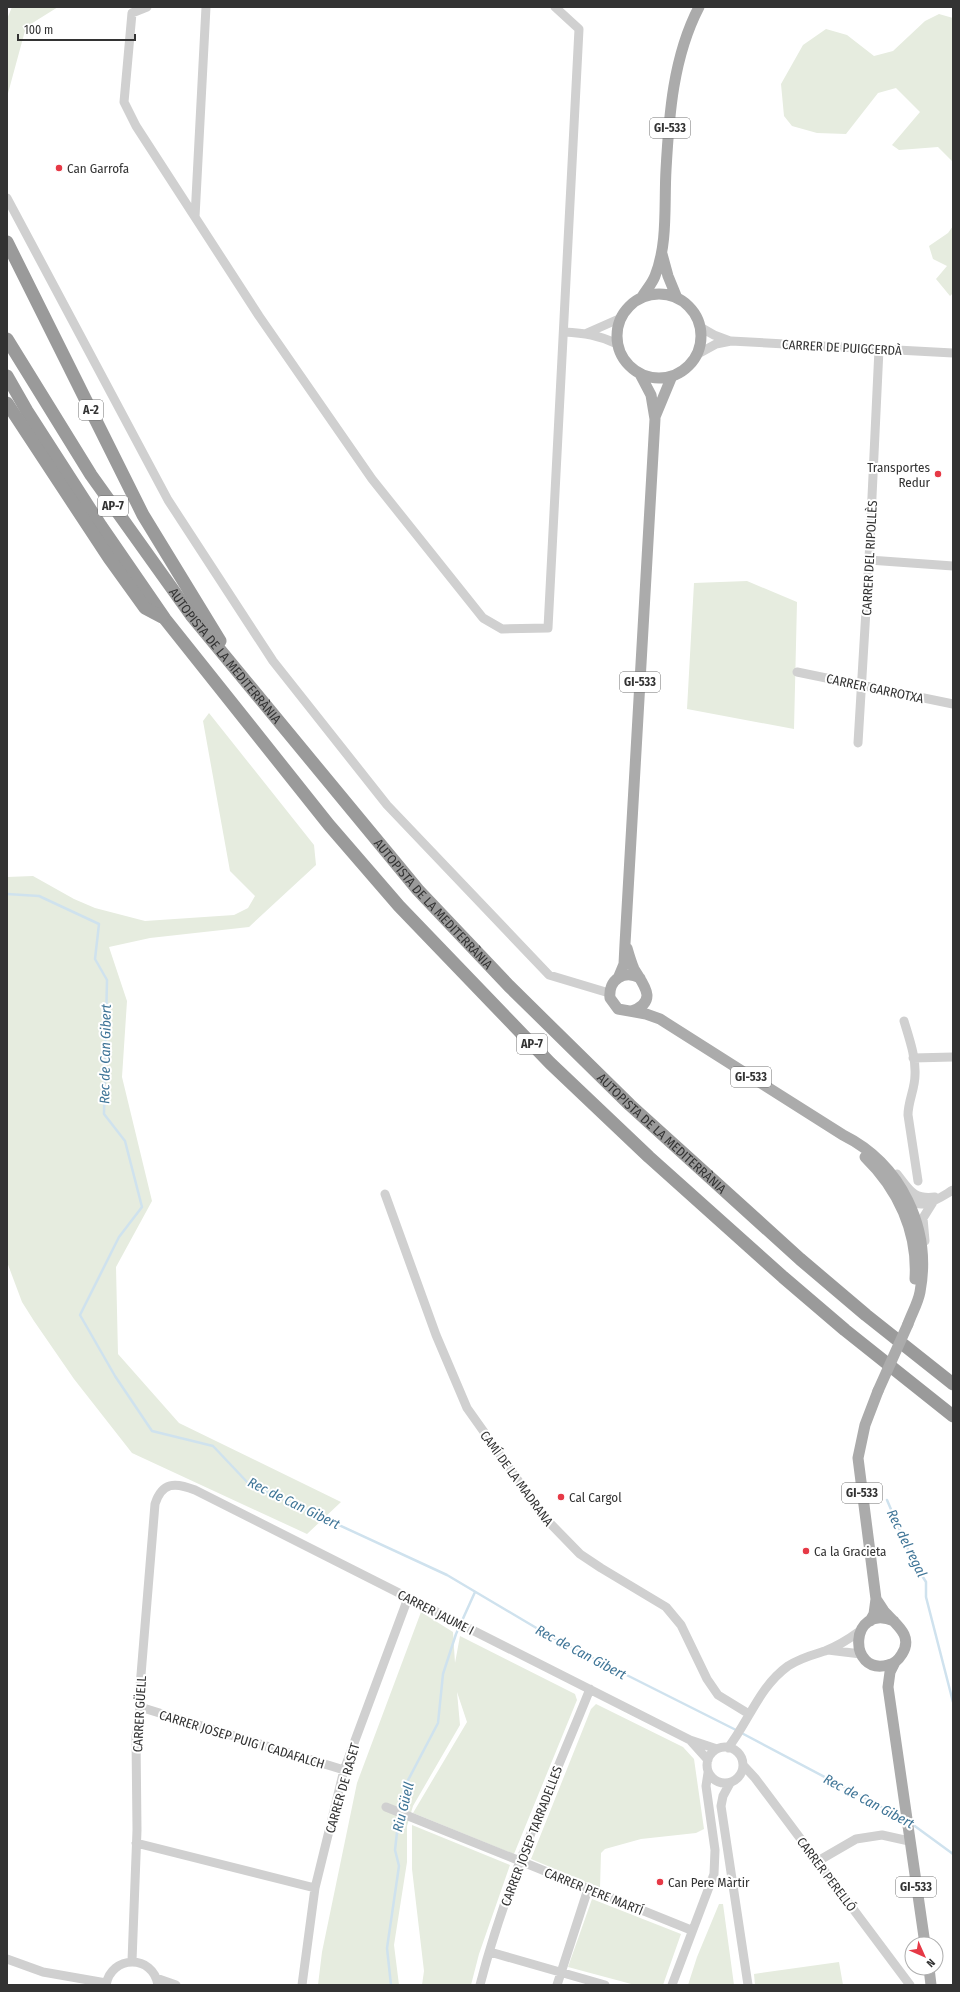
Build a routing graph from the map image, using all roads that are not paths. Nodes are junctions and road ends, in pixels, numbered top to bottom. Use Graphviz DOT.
graph roads {
  1 [pos="147,7"];
  2 [pos="206,7"];
  3 [pos="555,7"];
  4 [pos="699,7"];
  5 [pos="7,198"];
  6 [pos="194,216"];
  7 [pos="7,242"];
  8 [pos="662,253"];
  9 [pos="642,297"];
  10 [pos="677,298"];
  11 [pos="620,318"];
  12 [pos="700,327"];
  13 [pos="564,332"];
  14 [pos="587,333"];
  15 [pos="7,339"];
  16 [pos="731,341"];
  17 [pos="617,344"];
  18 [pos="879,349"];
  19 [pos="953,353"];
  20 [pos="696,355"];
  21 [pos="640,374"];
  22 [pos="7,376"];
  23 [pos="672,376"];
  24 [pos="7,403"];
  25 [pos="655,419"];
  26 [pos="869,560"];
  27 [pos="953,566"];
  28 [pos="166,619"];
  29 [pos="232,664"];
  30 [pos="796,672"];
  31 [pos="862,686"];
  32 [pos="953,704"];
  33 [pos="858,743"];
  34 [pos="625,944"];
  35 [pos="619,976"];
  36 [pos="640,978"];
  37 [pos="609,993"];
  38 [pos="647,997"];
  39 [pos="632,1012"];
  40 [pos="660,1019"];
  41 [pos="904,1021"];
  42 [pos="953,1056"];
  43 [pos="913,1058"];
  44 [pos="843,1135"];
  45 [pos="866,1148"];
  46 [pos="872,1164"];
  47 [pos="918,1181"];
  48 [pos="953,1190"];
  49 [pos="385,1194"];
  50 [pos="942,1196"];
  51 [pos="909,1202"];
  52 [pos="933,1202"];
  53 [pos="919,1293"];
  54 [pos="910,1318"];
  55 [pos="953,1384"];
  56 [pos="953,1416"];
  57 [pos="181,1484"];
  58 [pos="408,1598"];
  59 [pos="876,1598"];
  60 [pos="870,1621"];
  61 [pos="894,1621"];
  62 [pos="860,1631"];
  63 [pos="826,1650"];
  64 [pos="861,1654"];
  65 [pos="895,1662"];
  66 [pos="872,1664"];
  67 [pos="888,1687"];
  68 [pos="590,1689"];
  69 [pos="140,1707"];
  70 [pos="748,1717"];
  71 [pos="690,1740"];
  72 [pos="717,1749"];
  73 [pos="732,1749"];
  74 [pos="708,1760"];
  75 [pos="743,1765"];
  76 [pos="344,1770"];
  77 [pos="708,1773"];
  78 [pos="730,1783"];
  79 [pos="386,1807"];
  80 [pos="909,1836"];
  81 [pos="136,1842"];
  82 [pos="818,1861"];
  83 [pos="520,1862"];
  84 [pos="315,1888"];
  85 [pos="588,1889"];
  86 [pos="691,1930"];
  87 [pos="924,1936"];
  88 [pos="490,1952"];
  89 [pos="7,1959"];
  90 [pos="132,1961"];
  91 [pos="561,1971"];
  92 [pos="157,1982"];
  93 [pos="106,1984"];
  94 [pos="176,1985"];
  95 [pos="302,1985"];
  96 [pos="480,1985"];
  97 [pos="557,1985"];
  98 [pos="605,1985"];
  99 [pos="672,1985"];
  100 [pos="748,1985"];
  101 [pos="910,1985"];
  1 -- 6 [label="street"];
  2 -- 6 [label="street"];
  3 -- 13 [label="street"];
  4 -- 8 [label="main road, GI-533"];
  5 -- 37 [label="street"];
  6 -- 13 [label="street"];
  7 -- 29 [label="highway, A-2"];
  8 -- 9 [label="main road, GI-533"];
  8 -- 10 [label="main road, GI-533"];
  9 -- 10 [label="main road, GI-533"];
  9 -- 11 [label="main road, GI-533"];
  10 -- 12 [label="main road, GI-533"];
  11 -- 14 [label="street"];
  11 -- 17 [label="main road, GI-533"];
  12 -- 16 [label="street, CARRER DE PUIGCERDÀ"];
  12 -- 20 [label="main road, GI-533"];
  13 -- 14 [label="street"];
  14 -- 17 [label="street"];
  15 -- 29 [label="highway, AUTOPISTA DE LA MEDITERRÀNIA / AP-7"];
  16 -- 18 [label="street, CARRER DE PUIGCERDÀ"];
  16 -- 20 [label="street, CARRER DE PUIGCERDÀ"];
  17 -- 21 [label="main road, GI-533"];
  18 -- 19 [label="street, CARRER DE PUIGCERDÀ"];
  18 -- 26 [label="street, CARRER DEL RIPOLLÈS"];
  20 -- 23 [label="main road, GI-533"];
  21 -- 23 [label="main road, GI-533"];
  21 -- 25 [label="main road, GI-533"];
  22 -- 28 [label="highway, AUTOPISTA DE LA MEDITERRÀNIA / AP-7"];
  23 -- 25 [label="main road, GI-533"];
  24 -- 28 [label="highway"];
  25 -- 34 [label="main road, GI-533"];
  26 -- 27 [label="street"];
  26 -- 31 [label="street, CARRER DEL RIPOLLÈS"];
  28 -- 56 [label="highway, AUTOPISTA DE LA MEDITERRÀNIA / AP-7"];
  29 -- 55 [label="highway, AUTOPISTA DE LA MEDITERRÀNIA / AP-7"];
  30 -- 31 [label="street, CARRER GARROTXA"];
  31 -- 32 [label="street, CARRER GARROTXA"];
  31 -- 33 [label="street, CARRER DEL RIPOLLÈS"];
  34 -- 35 [label="main road, GI-533"];
  34 -- 36 [label="main road, GI-533"];
  35 -- 36 [label="main road"];
  35 -- 37 [label="main road, GI-533"];
  36 -- 38 [label="main road, GI-533"];
  37 -- 39 [label="main road, GI-533"];
  38 -- 39 [label="main road"];
  38 -- 40 [label="main road, GI-533"];
  39 -- 40 [label="main road, GI-533"];
  40 -- 44 [label="main road, GI-533"];
  41 -- 43 [label="street"];
  42 -- 43 [label="street"];
  43 -- 47 [label="street"];
  44 -- 45 [label="main road, GI-533"];
  44 -- 46 [label="main road, GI-533"];
  45 -- 50 [label="street"];
  45 -- 51 [label="main road, GI-533"];
  46 -- 51 [label="street"];
  46 -- 54 [label="main road, GI-533"];
  48 -- 50 [label="street"];
  49 -- 70 [label="street, CAMÍ DE LA MADRANA"];
  50 -- 52 [label="street"];
  51 -- 52 [label="street"];
  51 -- 53 [label="main road, GI-533"];
  52 -- 53 [label="street"];
  53 -- 54 [label="main road, GI-533"];
  54 -- 59 [label="main road, GI-533, bridge"];
  57 -- 58 [label="street, CARRER JAUME I"];
  57 -- 69 [label="street, CARRER GÜELL"];
  58 -- 68 [label="street, CARRER JAUME I"];
  58 -- 76 [label="street, CARRER DE RASET"];
  59 -- 60 [label="main road, GI-533"];
  59 -- 61 [label="main road, GI-533"];
  60 -- 61 [label="main road"];
  60 -- 62 [label="main road, GI-533"];
  61 -- 65 [label="main road, GI-533"];
  62 -- 63 [label="street"];
  62 -- 64 [label="main road"];
  63 -- 64 [label="street"];
  63 -- 70 [label="street"];
  64 -- 66 [label="main road, GI-533"];
  65 -- 66 [label="main road"];
  65 -- 67 [label="main road, GI-533"];
  66 -- 67 [label="main road, GI-533"];
  67 -- 80 [label="main road, GI-533"];
  68 -- 71 [label="street, CARRER JAUME I"];
  68 -- 83 [label="street, CARRER JOSEP TARRADELLES"];
  69 -- 76 [label="street, CARRER JOSEP PUIG I CADAFALCH"];
  69 -- 81 [label="street, CARRER GÜELL"];
  70 -- 73 [label="street"];
  71 -- 72 [label="street, CARRER JAUME I"];
  71 -- 74 [label="street, CARRER JAUME I"];
  72 -- 73 [label="street"];
  72 -- 74 [label="street"];
  73 -- 75 [label="street"];
  74 -- 77 [label="street"];
  75 -- 78 [label="street"];
  75 -- 82 [label="street, CARRER PERELLÓ"];
  76 -- 84 [label="street, CARRER DE RASET"];
  77 -- 78 [label="street"];
  77 -- 86 [label="street"];
  78 -- 100 [label="street"];
  79 -- 83 [label="street, CARRER PERE MARTÍ"];
  80 -- 82 [label="street"];
  80 -- 87 [label="main road, GI-533"];
  81 -- 84 [label="street"];
  81 -- 90 [label="street, CARRER GÜELL"];
  82 -- 101 [label="street, CARRER PERELLÓ"];
  83 -- 85 [label="street, CARRER PERE MARTÍ"];
  83 -- 88 [label="street, CARRER JOSEP TARRADELLES"];
  84 -- 95 [label="street, CARRER DE RASET"];
  85 -- 86 [label="street, CARRER PERE MARTÍ"];
  85 -- 91 [label="street"];
  86 -- 99 [label="street"];
  88 -- 91 [label="street"];
  88 -- 96 [label="street, CARRER JOSEP TARRADELLES"];
  89 -- 93 [label="street"];
  90 -- 92 [label="street"];
  90 -- 93 [label="street"];
  91 -- 97 [label="street"];
  91 -- 98 [label="street"];
  92 -- 94 [label="street"];
}
